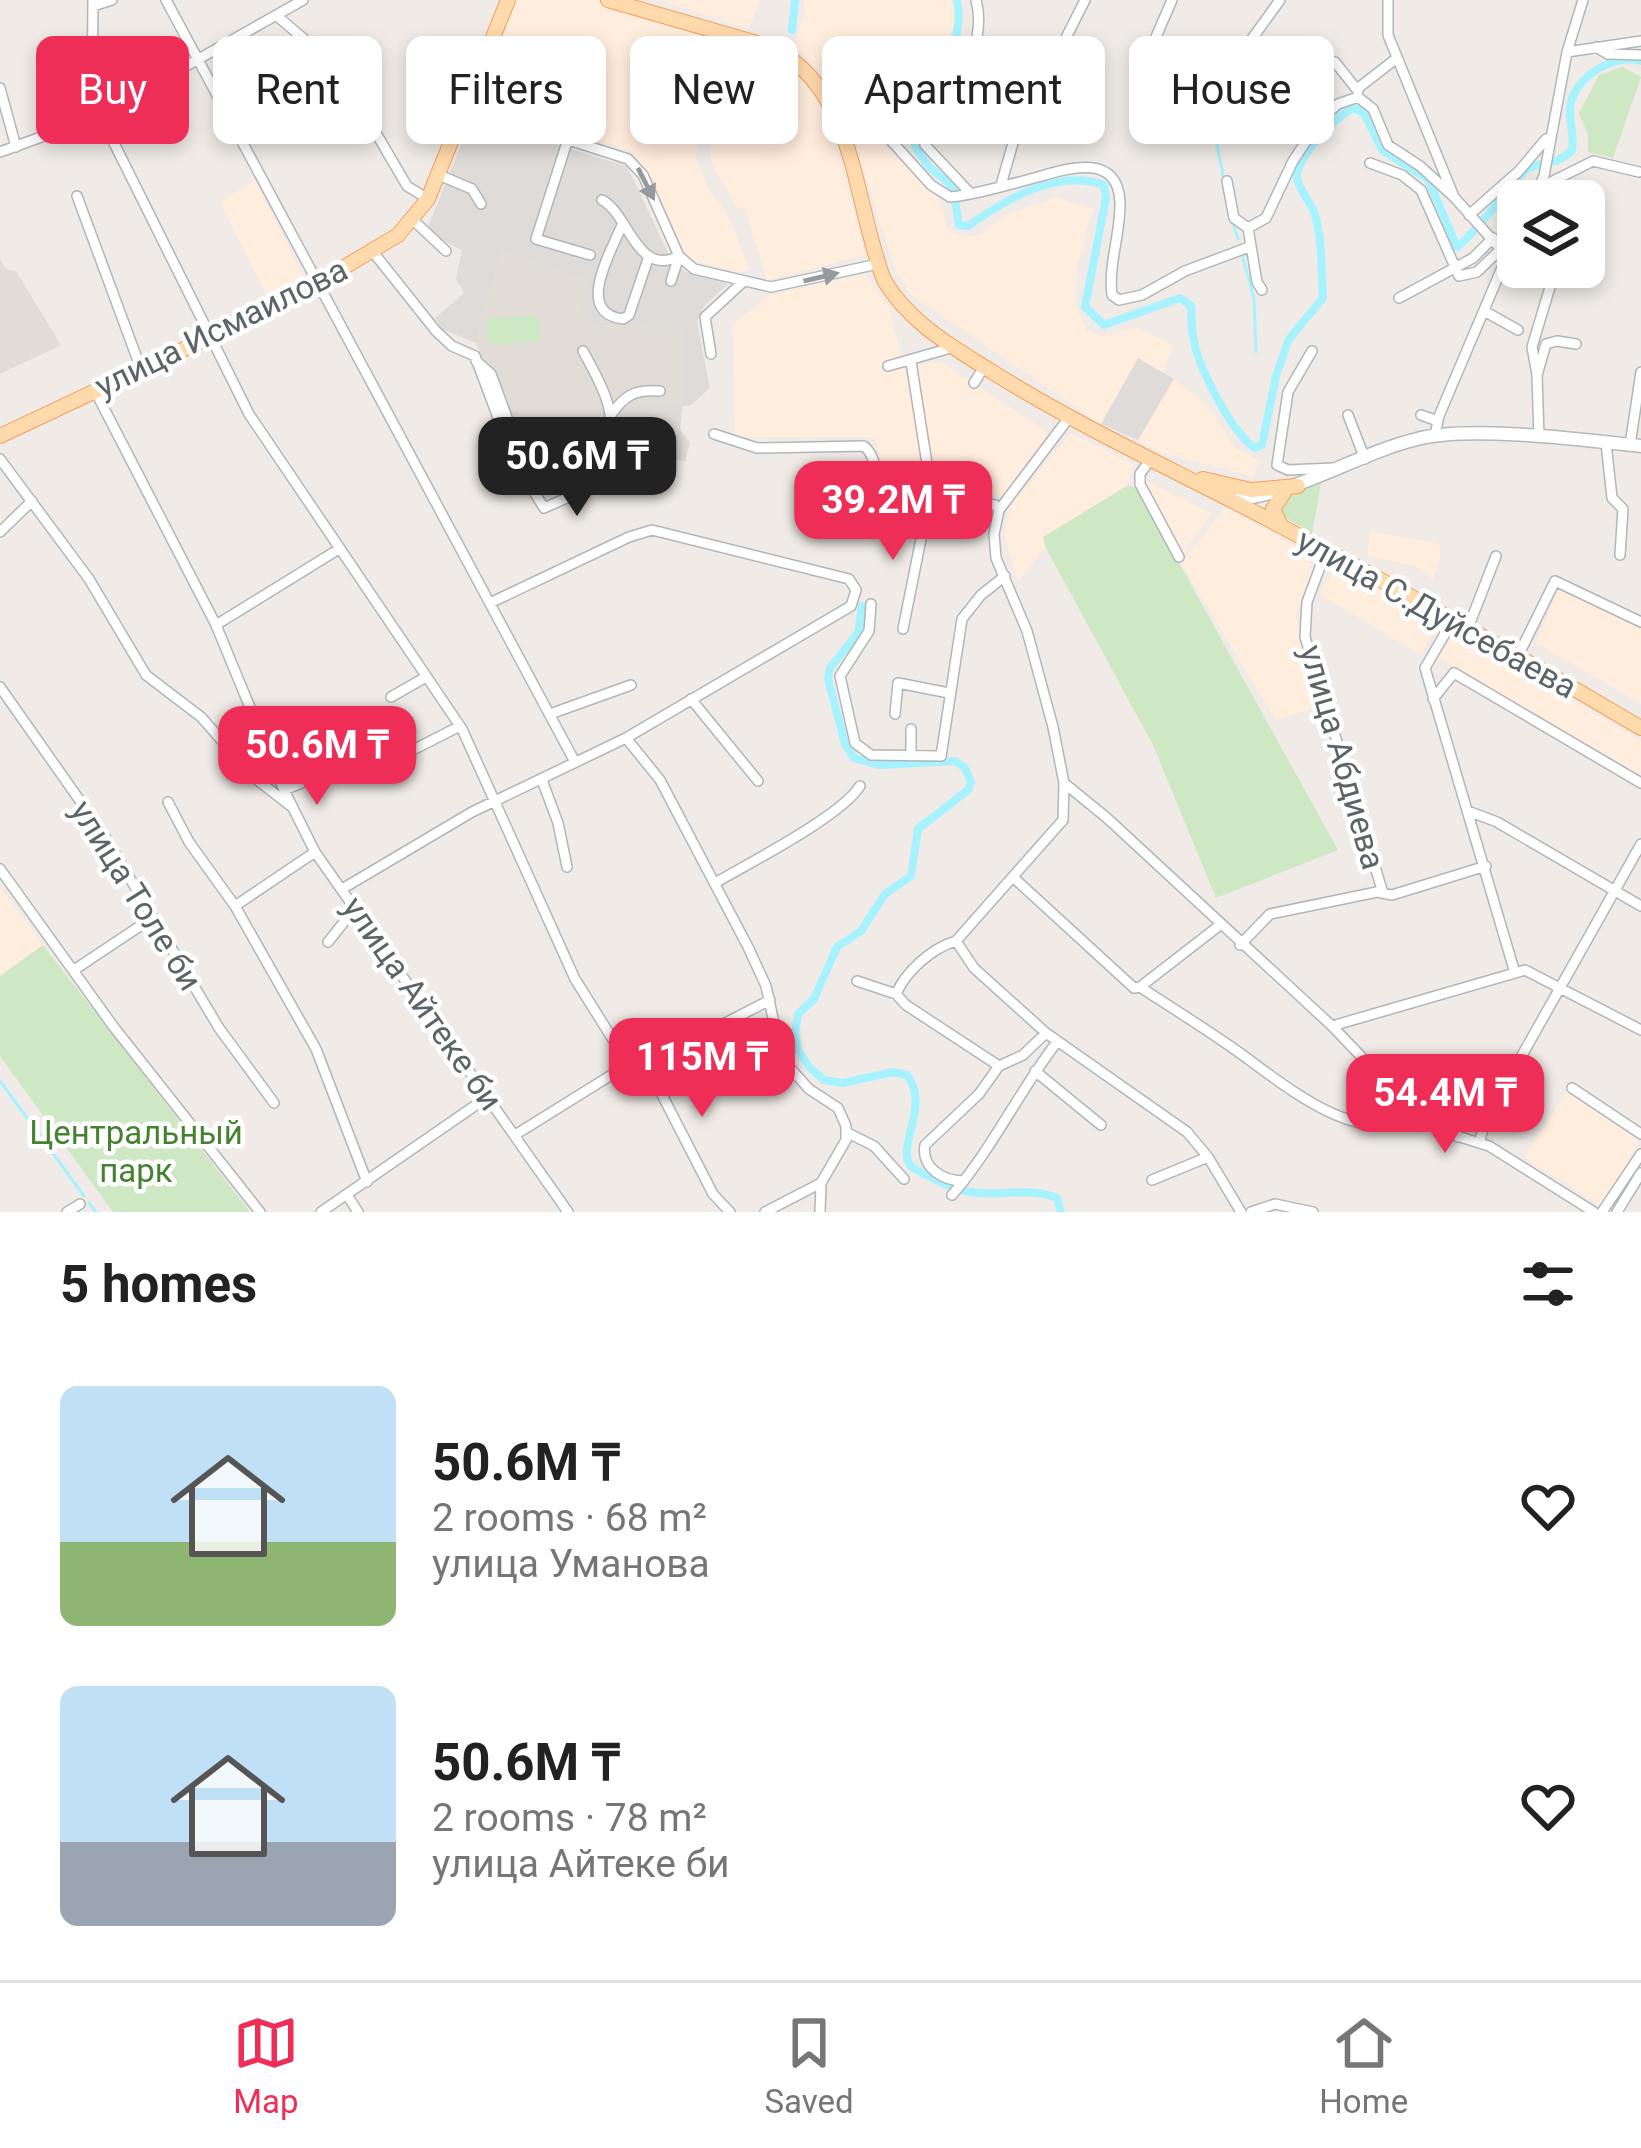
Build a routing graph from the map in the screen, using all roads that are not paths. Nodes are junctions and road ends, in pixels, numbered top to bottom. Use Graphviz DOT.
graph roads {
  1 [pos="112,0"];
  2 [pos="166,0"];
  3 [pos="302,0"];
  4 [pos="508,0"];
  5 [pos="608,0"];
  6 [pos="976,0"];
  7 [pos="1085,0"];
  8 [pos="1172,0"];
  9 [pos="1280,0"];
  10 [pos="1388,0"];
  11 [pos="1583,0"];
  12 [pos="93,3"];
  13 [pos="277,16"];
  14 [pos="92,36"];
  15 [pos="494,36"];
  16 [pos="1156,36"];
  17 [pos="1254,36"];
  18 [pos="1641,41"];
  19 [pos="1596,47"];
  20 [pos="1567,52"];
  21 [pos="1641,55"];
  22 [pos="1397,58"];
  23 [pos="197,61"];
  24 [pos="1335,62"];
  25 [pos="189,65"];
  26 [pos="0,88"];
  27 [pos="822,92"];
  28 [pos="1358,93"];
  29 [pos="1549,134"];
  30 [pos="36,140"];
  31 [pos="114,144"];
  32 [pos="451,144"];
  33 [pos="566,144"];
  34 [pos="585,144"];
  35 [pos="856,144"];
  36 [pos="894,144"];
  37 [pos="16,147"];
  38 [pos="0,152"];
  39 [pos="1370,163"];
  40 [pos="1639,172"];
  41 [pos="439,175"];
  42 [pos="1549,179"];
  43 [pos="1227,181"];
  44 [pos="1001,185"];
  45 [pos="77,196"];
  46 [pos="960,196"];
  47 [pos="1454,197"];
  48 [pos="428,199"];
  49 [pos="602,200"];
  50 [pos="481,204"];
  51 [pos="1471,217"];
  52 [pos="413,220"];
  53 [pos="622,224"];
  54 [pos="1248,228"];
  55 [pos="288,229"];
  56 [pos="275,236"];
  57 [pos="1493,238"];
  58 [pos="1497,244"];
  59 [pos="1249,247"];
  60 [pos="679,248"];
  61 [pos="446,251"];
  62 [pos="373,252"];
  63 [pos="590,256"];
  64 [pos="650,256"];
  65 [pos="1497,256"];
  66 [pos="878,264"];
  67 [pos="1456,266"];
  68 [pos="1497,271"];
  69 [pos="670,281"];
  70 [pos="744,281"];
  71 [pos="316,284"];
  72 [pos="1550,288"];
  73 [pos="1262,290"];
  74 [pos="1399,298"];
  75 [pos="1484,311"];
  76 [pos="1518,330"];
  77 [pos="1535,337"];
  78 [pos="210,338"];
  79 [pos="1546,344"];
  80 [pos="1576,344"];
  81 [pos="954,346"];
  82 [pos="584,351"];
  83 [pos="1312,351"];
  84 [pos="711,354"];
  85 [pos="476,361"];
  86 [pos="911,362"];
  87 [pos="888,366"];
  88 [pos="985,367"];
  89 [pos="141,369"];
  90 [pos="1641,372"];
  91 [pos="1537,375"];
  92 [pos="974,383"];
  93 [pos="94,389"];
  94 [pos="660,391"];
  95 [pos="611,415"];
  96 [pos="1348,415"];
  97 [pos="1421,415"];
  98 [pos="1068,419"];
  99 [pos="1437,428"];
  100 [pos="714,434"];
  101 [pos="0,436"];
  102 [pos="1539,438"];
  103 [pos="1606,443"];
  104 [pos="1635,446"];
  105 [pos="0,459"];
  106 [pos="1365,459"];
  107 [pos="1150,460"];
  108 [pos="1337,471"];
  109 [pos="1187,478"];
  110 [pos="596,485"];
  111 [pos="1292,488"];
  112 [pos="1231,500"];
  113 [pos="32,502"];
  114 [pos="926,502"];
  115 [pos="999,510"];
  116 [pos="1281,526"];
  117 [pos="0,532"];
  118 [pos="338,549"];
  119 [pos="1327,551"];
  120 [pos="1620,555"];
  121 [pos="1496,556"];
  122 [pos="1179,557"];
  123 [pos="1005,576"];
  124 [pos="490,603"];
  125 [pos="871,604"];
  126 [pos="1453,620"];
  127 [pos="1641,622"];
  128 [pos="216,625"];
  129 [pos="1468,628"];
  130 [pos="903,629"];
  131 [pos="1518,656"];
  132 [pos="426,677"];
  133 [pos="632,686"];
  134 [pos="0,687"];
  135 [pos="949,694"];
  136 [pos="391,697"];
  137 [pos="691,699"];
  138 [pos="1433,699"];
  139 [pos="550,714"];
  140 [pos="895,714"];
  141 [pos="460,726"];
  142 [pos="1641,728"];
  143 [pos="911,729"];
  144 [pos="626,738"];
  145 [pos="407,753"];
  146 [pos="911,756"];
  147 [pos="575,762"];
  148 [pos="324,774"];
  149 [pos="542,780"];
  150 [pos="758,781"];
  151 [pos="1064,783"];
  152 [pos="1641,783"];
  153 [pos="860,786"];
  154 [pos="284,790"];
  155 [pos="496,800"];
  156 [pos="168,802"];
  157 [pos="292,807"];
  158 [pos="1468,811"];
  159 [pos="1641,844"];
  160 [pos="315,852"];
  161 [pos="1486,866"];
  162 [pos="567,867"];
  163 [pos="0,869"];
  164 [pos="1014,878"];
  165 [pos="715,884"];
  166 [pos="342,889"];
  167 [pos="1616,891"];
  168 [pos="1383,893"];
  169 [pos="235,906"];
  170 [pos="1641,906"];
  171 [pos="356,907"];
  172 [pos="152,918"];
  173 [pos="1220,925"];
  174 [pos="956,941"];
  175 [pos="328,942"];
  176 [pos="1240,945"];
  177 [pos="74,970"];
  178 [pos="1515,973"];
  179 [pos="857,981"];
  180 [pos="1561,985"];
  181 [pos="1140,987"];
  182 [pos="896,994"];
  183 [pos="770,1000"];
  184 [pos="113,1026"];
  185 [pos="1332,1026"];
  186 [pos="1641,1030"];
  187 [pos="103,1033"];
  188 [pos="1046,1034"];
  189 [pos="1058,1042"];
  190 [pos="629,1064"];
  191 [pos="999,1066"];
  192 [pos="1035,1071"];
  193 [pos="643,1075"];
  194 [pos="1572,1088"];
  195 [pos="489,1096"];
  196 [pos="274,1103"];
  197 [pos="1447,1103"];
  198 [pos="1419,1117"];
  199 [pos="1102,1125"];
  200 [pos="848,1133"];
  201 [pos="1641,1134"];
  202 [pos="515,1135"];
  203 [pos="1458,1137"];
  204 [pos="1480,1140"];
  205 [pos="1641,1154"];
  206 [pos="1208,1157"];
  207 [pos="1641,1173"];
  208 [pos="904,1180"];
  209 [pos="1152,1180"];
  210 [pos="367,1182"];
  211 [pos="821,1184"];
  212 [pos="347,1196"];
  213 [pos="80,1204"];
  214 [pos="1578,1207"];
  215 [pos="68,1212"];
  216 [pos="260,1212"];
  217 [pos="321,1212"];
  218 [pos="358,1212"];
  219 [pos="568,1212"];
  220 [pos="730,1212"];
  221 [pos="766,1212"];
  222 [pos="820,1212"];
  223 [pos="1241,1212"];
  224 [pos="1251,1212"];
  225 [pos="1313,1212"];
  226 [pos="1598,1212"];
  227 [pos="1617,1212"];
  1 -- 12 [label="street"];
  2 -- 23 [label="street"];
  3 -- 13 [label="street"];
  4 -- 15 [label="main road, улица Исмаилова"];
  5 -- 27 [label="main road"];
  6 -- 46 [label="street"];
  7 -- 44 [label="street"];
  8 -- 16 [label="street"];
  9 -- 17 [label="street"];
  10 -- 22 [label="street"];
  11 -- 20 [label="street"];
  12 -- 14 [label="street"];
  13 -- 23 [label="street"];
  13 -- 48 [label="street"];
  18 -- 19 [label="street"];
  19 -- 20 [label="street"];
  19 -- 21 [label="street"];
  20 -- 29 [label="street"];
  22 -- 28 [label="street"];
  22 -- 47 [label="street"];
  23 -- 25 [label="street"];
  23 -- 55 [label="street"];
  24 -- 28 [label="street"];
  26 -- 37 [label="street"];
  28 -- 47 [label="street"];
  28 -- 54 [label="street"];
  29 -- 42 [label="street"];
  29 -- 51 [label="street"];
  30 -- 37 [label="street"];
  31 -- 78 [label="street"];
  32 -- 41 [label="main road, улица Исмаилова"];
  33 -- 63 [label="street"];
  34 -- 60 [label="street, one-way"];
  35 -- 66 [label="main road"];
  36 -- 46 [label="street"];
  37 -- 38 [label="street"];
  39 -- 67 [label="street"];
  40 -- 42 [label="street"];
  41 -- 48 [label="main road, улица Исмаилова"];
  41 -- 50 [label="street"];
  43 -- 54 [label="street"];
  44 -- 46 [label="street"];
  44 -- 59 [label="street"];
  45 -- 89 [label="street"];
  47 -- 51 [label="street"];
  48 -- 52 [label="main road, улица Исмаилова"];
  49 -- 53 [label="street"];
  51 -- 57 [label="street"];
  52 -- 61 [label="street"];
  52 -- 62 [label="main road, улица Исмаилова"];
  53 -- 64 [label="street"];
  53 -- 64 [label="street"];
  54 -- 59 [label="street"];
  55 -- 56 [label="street"];
  55 -- 71 [label="street"];
  57 -- 58 [label="street"];
  57 -- 67 [label="street"];
  59 -- 73 [label="street"];
  60 -- 64 [label="street"];
  60 -- 69 [label="street"];
  60 -- 70 [label="street"];
  62 -- 71 [label="main road, улица Исмаилова"];
  62 -- 85 [label="street"];
  65 -- 67 [label="street"];
  70 -- 66 [label="street, one-way"];
  66 -- 81 [label="main road"];
  67 -- 74 [label="street"];
  68 -- 75 [label="street"];
  70 -- 84 [label="street"];
  71 -- 78 [label="main road, улица Исмаилова"];
  71 -- 124 [label="street"];
  72 -- 77 [label="street"];
  75 -- 76 [label="street"];
  75 -- 99 [label="street"];
  77 -- 79 [label="street"];
  77 -- 91 [label="street"];
  78 -- 89 [label="main road, улица Исмаилова"];
  78 -- 118 [label="street"];
  79 -- 80 [label="street"];
  79 -- 91 [label="street"];
  81 -- 86 [label="street"];
  81 -- 88 [label="main road"];
  82 -- 95 [label="street"];
  83 -- 108 [label="street"];
  85 -- 95 [label="street"];
  85 -- 110 [label="street"];
  86 -- 87 [label="street"];
  86 -- 114 [label="street"];
  88 -- 92 [label="street"];
  88 -- 98 [label="main road"];
  89 -- 93 [label="main road, улица Исмаилова"];
  90 -- 104 [label="street"];
  91 -- 102 [label="street"];
  93 -- 101 [label="main road, улица Исмаилова"];
  93 -- 128 [label="street, улица Айтеке би"];
  94 -- 95 [label="street"];
  96 -- 106 [label="street"];
  97 -- 99 [label="street"];
  98 -- 107 [label="main road"];
  98 -- 115 [label="street"];
  99 -- 102 [label="street"];
  99 -- 106 [label="street"];
  100 -- 114 [label="street"];
  102 -- 103 [label="street"];
  103 -- 104 [label="street"];
  103 -- 120 [label="street"];
  105 -- 113 [label="street"];
  106 -- 108 [label="street"];
  107 -- 109 [label="main road"];
  107 -- 122 [label="street"];
  108 -- 111 [label="street"];
  109 -- 111 [label="main road"];
  109 -- 112 [label="main road, улица С.Дуйсебаева"];
  111 -- 112 [label="street"];
  111 -- 116 [label="main road"];
  112 -- 116 [label="main road, улица С.Дуйсебаева"];
  113 -- 117 [label="street"];
  113 -- 157 [label="street"];
  114 -- 115 [label="street"];
  114 -- 130 [label="street"];
  115 -- 123 [label="street"];
  116 -- 119 [label="main road, улица С.Дуйсебаева"];
  118 -- 128 [label="street"];
  118 -- 132 [label="street"];
  119 -- 126 [label="main road, улица С.Дуйсебаева"];
  119 -- 168 [label="street, улица Абдиева"];
  121 -- 129 [label="street"];
  123 -- 135 [label="street"];
  123 -- 151 [label="street"];
  124 -- 137 [label="street"];
  124 -- 139 [label="street"];
  125 -- 146 [label="street"];
  126 -- 129 [label="main road, улица С.Дуйсебаева"];
  126 -- 138 [label="street"];
  127 -- 131 [label="street"];
  128 -- 154 [label="street, улица Айтеке би"];
  129 -- 131 [label="main road, улица С.Дуйсебаева"];
  131 -- 142 [label="main road, улица С.Дуйсебаева"];
  132 -- 136 [label="street"];
  132 -- 141 [label="street"];
  133 -- 139 [label="street"];
  134 -- 172 [label="street, улица Толе би"];
  135 -- 140 [label="street"];
  135 -- 146 [label="street"];
  137 -- 144 [label="street"];
  137 -- 150 [label="street"];
  138 -- 152 [label="street, улица С.Дуйсебаева"];
  138 -- 158 [label="street"];
  139 -- 147 [label="street"];
  141 -- 145 [label="street"];
  141 -- 155 [label="street"];
  143 -- 146 [label="street"];
  144 -- 147 [label="street"];
  144 -- 165 [label="street"];
  147 -- 149 [label="street"];
  148 -- 154 [label="street"];
  149 -- 155 [label="street"];
  149 -- 162 [label="street"];
  151 -- 164 [label="street"];
  151 -- 173 [label="street"];
  153 -- 165 [label="street"];
  154 -- 157 [label="street, улица Айтеке би"];
  155 -- 166 [label="street"];
  155 -- 190 [label="street"];
  156 -- 169 [label="street"];
  157 -- 160 [label="street, улица Айтеке би"];
  158 -- 161 [label="street"];
  158 -- 167 [label="street"];
  159 -- 167 [label="street"];
  160 -- 166 [label="street, улица Айтеке би"];
  160 -- 169 [label="street"];
  161 -- 168 [label="street, улица Абдиева"];
  161 -- 178 [label="street"];
  163 -- 177 [label="street"];
  164 -- 174 [label="street"];
  164 -- 181 [label="street"];
  165 -- 183 [label="street"];
  166 -- 171 [label="street, улица Айтеке би"];
  167 -- 170 [label="street"];
  167 -- 180 [label="street"];
  168 -- 176 [label="street, улица Абдиева"];
  169 -- 210 [label="street"];
  171 -- 175 [label="street"];
  171 -- 195 [label="street, улица Айтеке би"];
  172 -- 177 [label="street"];
  172 -- 196 [label="street, улица Толе би"];
  173 -- 176 [label="street"];
  173 -- 181 [label="street"];
  174 -- 182 [label="street"];
  174 -- 188 [label="street"];
  176 -- 185 [label="street"];
  177 -- 184 [label="street"];
  178 -- 180 [label="street"];
  178 -- 185 [label="street"];
  179 -- 182 [label="street"];
  180 -- 186 [label="street"];
  180 -- 204 [label="street"];
  181 -- 198 [label="street"];
  182 -- 191 [label="street"];
  183 -- 193 [label="street"];
  183 -- 200 [label="street"];
  184 -- 187 [label="street"];
  184 -- 216 [label="street"];
  185 -- 198 [label="street"];
  188 -- 189 [label="street"];
  188 -- 191 [label="street"];
  189 -- 192 [label="street"];
  189 -- 206 [label="street"];
  190 -- 193 [label="street"];
  190 -- 202 [label="street"];
  191 -- 192 [label="street"];
  192 -- 199 [label="street"];
  193 -- 220 [label="street"];
  194 -- 201 [label="street"];
  195 -- 202 [label="street, улица Айтеке би"];
  195 -- 210 [label="street"];
  197 -- 203 [label="street"];
  198 -- 203 [label="street"];
  200 -- 208 [label="street"];
  200 -- 211 [label="street"];
  202 -- 219 [label="street, улица Айтеке би"];
  203 -- 204 [label="street"];
  204 -- 214 [label="street"];
  205 -- 226 [label="street"];
  206 -- 209 [label="street"];
  206 -- 223 [label="street"];
  207 -- 227 [label="street"];
  210 -- 212 [label="street"];
  211 -- 221 [label="street"];
  211 -- 222 [label="street"];
  212 -- 217 [label="street"];
  212 -- 218 [label="street"];
  213 -- 215 [label="street"];
  214 -- 226 [label="street"];
  224 -- 225 [label="street"];
}
